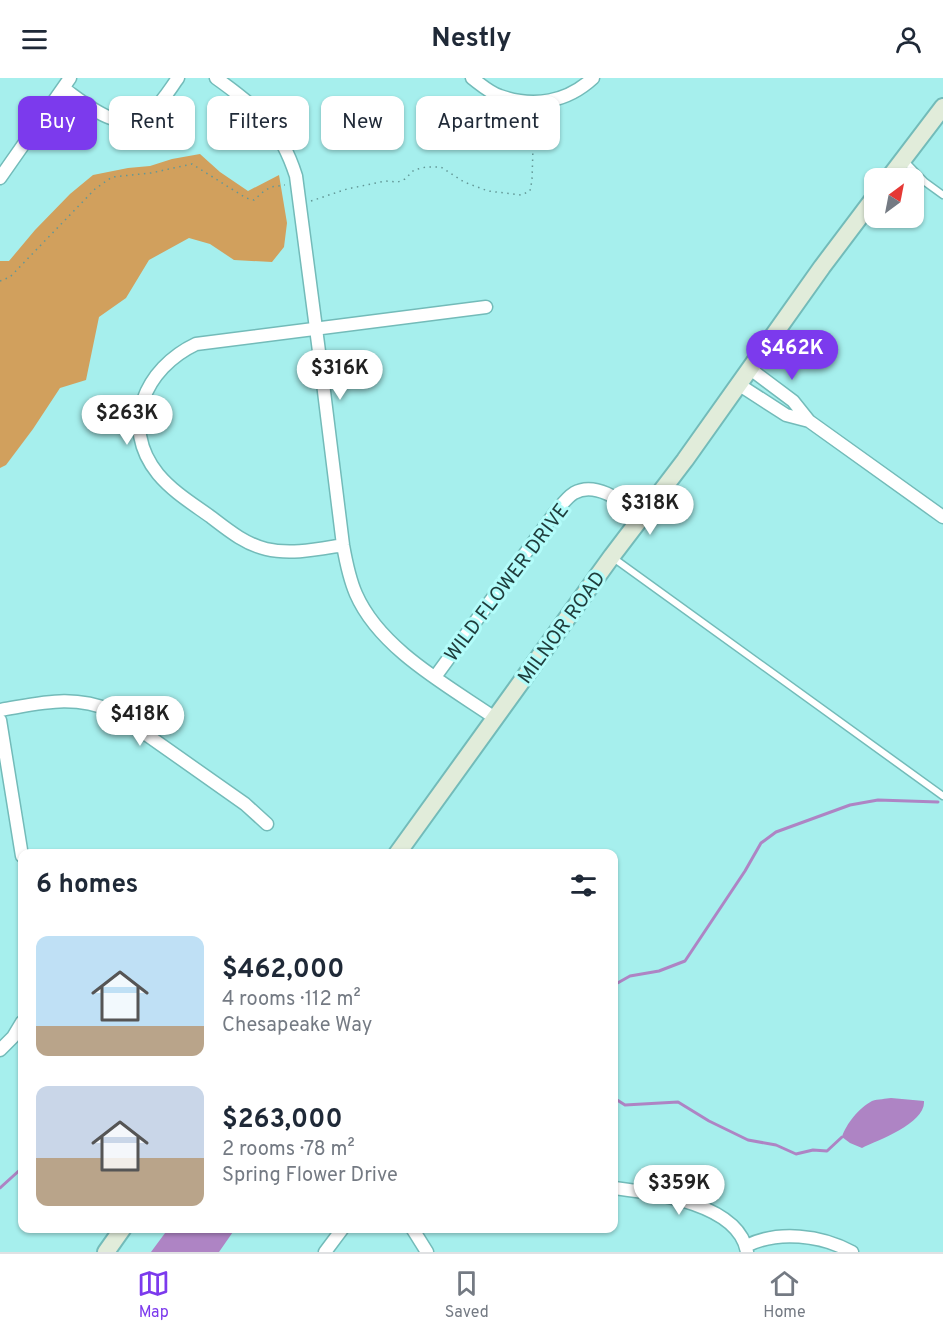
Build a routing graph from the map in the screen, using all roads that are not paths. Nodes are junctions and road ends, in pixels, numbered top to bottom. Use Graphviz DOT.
graph roads {
  1 [pos="178,78"];
  2 [pos="216,78"];
  3 [pos="471,78"];
  4 [pos="594,78"];
  5 [pos="67,83"];
  6 [pos="943,107"];
  7 [pos="903,160"];
  8 [pos="897,168"];
  9 [pos="0,178"];
  10 [pos="943,195"];
  11 [pos="864,212"];
  12 [pos="486,307"];
  13 [pos="316,328"];
  14 [pos="749,368"];
  15 [pos="738,384"];
  16 [pos="809,421"];
  17 [pos="643,517"];
  18 [pos="943,518"];
  19 [pos="343,545"];
  20 [pos="612,556"];
  21 [pos="435,677"];
  22 [pos="0,710"];
  23 [pos="495,718"];
  24 [pos="0,720"];
  25 [pos="943,796"];
  26 [pos="267,824"];
  27 [pos="21,849"];
  28 [pos="401,849"];
  29 [pos="18,1029"];
  30 [pos="0,1050"];
  31 [pos="618,1189"];
  32 [pos="119,1233"];
  33 [pos="339,1233"];
  34 [pos="415,1233"];
  35 [pos="746,1249"];
  36 [pos="106,1252"];
  37 [pos="325,1252"];
  38 [pos="427,1252"];
  39 [pos="852,1252"];
  1 -- 5 [label="street"];
  2 -- 13 [label="street"];
  3 -- 4 [label="street"];
  5 -- 9 [label="street"];
  6 -- 7 [label="main road"];
  7 -- 8 [label="main road"];
  7 -- 10 [label="lane"];
  11 -- 14 [label="main road, MILNOR ROAD"];
  12 -- 13 [label="street"];
  13 -- 19 [label="street"];
  13 -- 19 [label="street"];
  14 -- 15 [label="main road, MILNOR ROAD"];
  14 -- 16 [label="street"];
  15 -- 16 [label="street"];
  15 -- 17 [label="main road, MILNOR ROAD"];
  16 -- 18 [label="street"];
  17 -- 20 [label="main road, MILNOR ROAD"];
  17 -- 21 [label="street, WILD FLOWER DRIVE"];
  19 -- 21 [label="street"];
  20 -- 23 [label="main road, MILNOR ROAD"];
  20 -- 25 [label="lane"];
  21 -- 23 [label="street"];
  22 -- 26 [label="street"];
  23 -- 28 [label="main road, MILNOR ROAD"];
  24 -- 27 [label="street"];
  29 -- 30 [label="street"];
  31 -- 35 [label="street"];
  32 -- 36 [label="main road"];
  33 -- 37 [label="street"];
  34 -- 38 [label="street"];
  35 -- 39 [label="street"];
}
